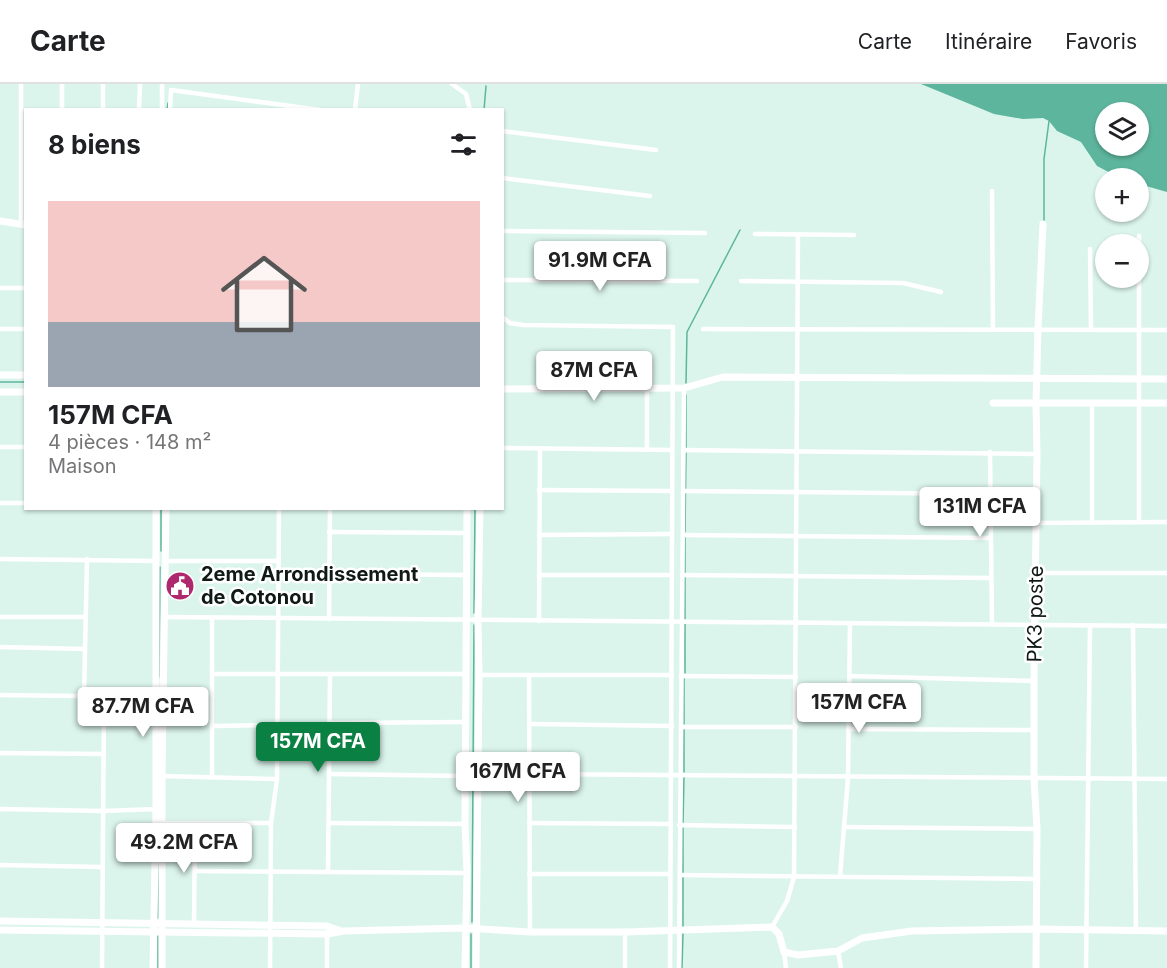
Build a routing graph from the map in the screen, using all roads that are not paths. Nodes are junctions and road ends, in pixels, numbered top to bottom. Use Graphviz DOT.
graph roads {
  1 [pos="21,84"];
  2 [pos="62,84"];
  3 [pos="103,84"];
  4 [pos="140,84"];
  5 [pos="358,84"];
  6 [pos="452,84"];
  7 [pos="162,86"];
  8 [pos="62,108"];
  9 [pos="103,108"];
  10 [pos="139,108"];
  11 [pos="162,108"];
  12 [pos="170,108"];
  13 [pos="305,108"];
  14 [pos="355,108"];
  15 [pos="470,108"];
  16 [pos="504,131"];
  17 [pos="656,150"];
  18 [pos="504,178"];
  19 [pos="993,191"];
  20 [pos="650,196"];
  21 [pos="0,221"];
  22 [pos="1043,224"];
  23 [pos="23,225"];
  24 [pos="504,231"];
  25 [pos="705,232"];
  26 [pos="755,234"];
  27 [pos="798,234"];
  28 [pos="854,235"];
  29 [pos="1090,249"];
  30 [pos="504,280"];
  31 [pos="697,281"];
  32 [pos="741,281"];
  33 [pos="798,282"];
  34 [pos="0,288"];
  35 [pos="24,288"];
  36 [pos="1139,288"];
  37 [pos="941,292"];
  38 [pos="504,318"];
  39 [pos="703,328"];
  40 [pos="798,328"];
  41 [pos="993,328"];
  42 [pos="0,329"];
  43 [pos="24,329"];
  44 [pos="1038,329"];
  45 [pos="1091,329"];
  46 [pos="1139,330"];
  47 [pos="1167,330"];
  48 [pos="0,375"];
  49 [pos="24,375"];
  50 [pos="797,377"];
  51 [pos="1037,378"];
  52 [pos="1140,379"];
  53 [pos="1167,379"];
  54 [pos="684,388"];
  55 [pos="504,389"];
  56 [pos="673,389"];
  57 [pos="647,390"];
  58 [pos="0,392"];
  59 [pos="24,392"];
  60 [pos="993,402"];
  61 [pos="1036,403"];
  62 [pos="1092,403"];
  63 [pos="1167,403"];
  64 [pos="1138,404"];
  65 [pos="0,447"];
  66 [pos="24,447"];
  67 [pos="504,448"];
  68 [pos="540,449"];
  69 [pos="647,450"];
  70 [pos="672,450"];
  71 [pos="683,450"];
  72 [pos="797,452"];
  73 [pos="990,452"];
  74 [pos="1037,454"];
  75 [pos="539,490"];
  76 [pos="671,491"];
  77 [pos="682,491"];
  78 [pos="797,494"];
  79 [pos="990,494"];
  80 [pos="0,503"];
  81 [pos="24,503"];
  82 [pos="156,510"];
  83 [pos="166,510"];
  84 [pos="279,510"];
  85 [pos="330,510"];
  86 [pos="467,510"];
  87 [pos="480,510"];
  88 [pos="1092,522"];
  89 [pos="1138,522"];
  90 [pos="1167,522"];
  91 [pos="1037,523"];
  92 [pos="329,532"];
  93 [pos="466,533"];
  94 [pos="672,534"];
  95 [pos="539,535"];
  96 [pos="682,535"];
  97 [pos="797,536"];
  98 [pos="991,538"];
  99 [pos="0,559"];
  100 [pos="87,559"];
  101 [pos="156,561"];
  102 [pos="166,561"];
  103 [pos="278,561"];
  104 [pos="1035,573"];
  105 [pos="1167,573"];
  106 [pos="329,574"];
  107 [pos="466,575"];
  108 [pos="539,575"];
  109 [pos="671,575"];
  110 [pos="681,576"];
  111 [pos="796,576"];
  112 [pos="992,578"];
  113 [pos="0,617"];
  114 [pos="86,617"];
  115 [pos="166,617"];
  116 [pos="212,618"];
  117 [pos="278,618"];
  118 [pos="329,619"];
  119 [pos="468,621"];
  120 [pos="478,621"];
  121 [pos="539,621"];
  122 [pos="672,621"];
  123 [pos="682,622"];
  124 [pos="796,622"];
  125 [pos="850,623"];
  126 [pos="992,624"];
  127 [pos="1035,624"];
  128 [pos="1090,625"];
  129 [pos="1133,625"];
  130 [pos="1167,626"];
  131 [pos="0,647"];
  132 [pos="85,649"];
  133 [pos="212,674"];
  134 [pos="277,674"];
  135 [pos="466,674"];
  136 [pos="330,675"];
  137 [pos="479,675"];
  138 [pos="529,675"];
  139 [pos="672,675"];
  140 [pos="681,676"];
  141 [pos="849,676"];
  142 [pos="796,677"];
  143 [pos="1034,681"];
  144 [pos="0,695"];
  145 [pos="84,696"];
  146 [pos="104,697"];
  147 [pos="155,697"];
  148 [pos="671,718"];
  149 [pos="682,718"];
  150 [pos="466,722"];
  151 [pos="329,723"];
  152 [pos="529,724"];
  153 [pos="277,725"];
  154 [pos="214,726"];
  155 [pos="672,726"];
  156 [pos="682,727"];
  157 [pos="796,727"];
  158 [pos="848,729"];
  159 [pos="1034,730"];
  160 [pos="0,753"];
  161 [pos="104,754"];
  162 [pos="329,774"];
  163 [pos="529,774"];
  164 [pos="162,776"];
  165 [pos="212,776"];
  166 [pos="466,776"];
  167 [pos="671,776"];
  168 [pos="681,776"];
  169 [pos="795,778"];
  170 [pos="848,778"];
  171 [pos="277,779"];
  172 [pos="1034,779"];
  173 [pos="1089,779"];
  174 [pos="1134,779"];
  175 [pos="1167,779"];
  176 [pos="0,809"];
  177 [pos="156,809"];
  178 [pos="103,811"];
  179 [pos="163,823"];
  180 [pos="195,823"];
  181 [pos="328,823"];
  182 [pos="529,823"];
  183 [pos="271,824"];
  184 [pos="465,824"];
  185 [pos="670,824"];
  186 [pos="679,825"];
  187 [pos="795,827"];
  188 [pos="844,827"];
  189 [pos="1037,829"];
  190 [pos="0,865"];
  191 [pos="103,867"];
  192 [pos="195,871"];
  193 [pos="269,872"];
  194 [pos="328,872"];
  195 [pos="467,873"];
  196 [pos="529,874"];
  197 [pos="670,874"];
  198 [pos="680,875"];
  199 [pos="840,876"];
  200 [pos="794,877"];
  201 [pos="1037,879"];
  202 [pos="0,921"];
  203 [pos="163,924"];
  204 [pos="194,925"];
  205 [pos="103,927"];
  206 [pos="772,927"];
  207 [pos="154,928"];
  208 [pos="465,928"];
  209 [pos="270,929"];
  210 [pos="476,929"];
  211 [pos="1036,929"];
  212 [pos="0,930"];
  213 [pos="327,930"];
  214 [pos="679,930"];
  215 [pos="1087,930"];
  216 [pos="1136,930"];
  217 [pos="670,931"];
  218 [pos="1167,931"];
  219 [pos="530,932"];
  220 [pos="625,932"];
  221 [pos="163,933"];
  222 [pos="838,951"];
  223 [pos="784,952"];
  224 [pos="102,968"];
  225 [pos="153,968"];
  226 [pos="162,968"];
  227 [pos="270,968"];
  228 [pos="327,968"];
  229 [pos="465,968"];
  230 [pos="476,968"];
  231 [pos="625,968"];
  232 [pos="670,968"];
  233 [pos="679,968"];
  234 [pos="786,968"];
  235 [pos="841,968"];
  236 [pos="1036,968"];
  237 [pos="1086,968"];
  1 -- 23 [label="street"];
  2 -- 8 [label="street"];
  3 -- 9 [label="street"];
  4 -- 10 [label="street"];
  5 -- 14 [label="street"];
  6 -- 15 [label="street"];
  7 -- 11 [label="street"];
  12 -- 13 [label="street"];
  16 -- 17 [label="street"];
  18 -- 20 [label="street"];
  19 -- 41 [label="street"];
  21 -- 23 [label="street"];
  22 -- 44 [label="street, PK3 poste"];
  24 -- 25 [label="street"];
  26 -- 27 [label="street"];
  27 -- 28 [label="street"];
  27 -- 33 [label="street"];
  29 -- 45 [label="street"];
  30 -- 31 [label="street"];
  32 -- 33 [label="street"];
  33 -- 37 [label="street"];
  33 -- 40 [label="street"];
  34 -- 35 [label="street"];
  36 -- 46 [label="street"];
  38 -- 56 [label="street"];
  39 -- 40 [label="street"];
  40 -- 41 [label="street"];
  40 -- 50 [label="street"];
  41 -- 44 [label="street"];
  42 -- 43 [label="street"];
  44 -- 45 [label="street"];
  44 -- 51 [label="street, PK3 poste"];
  45 -- 46 [label="street"];
  46 -- 47 [label="street"];
  46 -- 52 [label="street"];
  48 -- 49 [label="street"];
  50 -- 51 [label="street"];
  50 -- 54 [label="street"];
  50 -- 72 [label="street"];
  51 -- 52 [label="street"];
  51 -- 61 [label="street, PK3 poste"];
  52 -- 53 [label="street"];
  52 -- 64 [label="street"];
  54 -- 56 [label="street"];
  54 -- 71 [label="street"];
  55 -- 57 [label="street"];
  56 -- 57 [label="street"];
  56 -- 70 [label="street"];
  57 -- 69 [label="street"];
  58 -- 59 [label="street"];
  60 -- 61 [label="street"];
  61 -- 62 [label="street"];
  61 -- 74 [label="street, PK3 poste"];
  62 -- 64 [label="street"];
  62 -- 88 [label="street"];
  63 -- 64 [label="street"];
  64 -- 89 [label="street"];
  65 -- 66 [label="street"];
  67 -- 68 [label="street"];
  68 -- 69 [label="street"];
  68 -- 75 [label="street"];
  69 -- 70 [label="street"];
  70 -- 76 [label="street"];
  71 -- 72 [label="street"];
  71 -- 77 [label="street"];
  72 -- 73 [label="street"];
  72 -- 78 [label="street"];
  73 -- 74 [label="street"];
  73 -- 79 [label="street"];
  74 -- 91 [label="street, PK3 poste"];
  75 -- 76 [label="street"];
  75 -- 95 [label="street"];
  76 -- 94 [label="street"];
  77 -- 78 [label="street"];
  77 -- 96 [label="street"];
  78 -- 79 [label="street"];
  78 -- 97 [label="street"];
  79 -- 98 [label="street"];
  80 -- 81 [label="street"];
  82 -- 101 [label="street"];
  83 -- 102 [label="street"];
  84 -- 103 [label="street"];
  85 -- 92 [label="street"];
  86 -- 93 [label="street"];
  87 -- 120 [label="street"];
  88 -- 89 [label="street"];
  88 -- 91 [label="street"];
  89 -- 90 [label="street"];
  91 -- 104 [label="street, PK3 poste"];
  92 -- 93 [label="street"];
  92 -- 106 [label="street"];
  93 -- 107 [label="street"];
  94 -- 95 [label="street"];
  94 -- 109 [label="street"];
  95 -- 108 [label="street"];
  96 -- 97 [label="street"];
  96 -- 110 [label="street"];
  97 -- 98 [label="street"];
  97 -- 111 [label="street"];
  98 -- 112 [label="street"];
  99 -- 100 [label="street"];
  100 -- 101 [label="street"];
  100 -- 114 [label="street"];
  101 -- 102 [label="street"];
  101 -- 147 [label="street"];
  102 -- 103 [label="street"];
  102 -- 115 [label="street"];
  103 -- 117 [label="street"];
  104 -- 105 [label="street"];
  104 -- 127 [label="street, PK3 poste"];
  106 -- 107 [label="street"];
  106 -- 118 [label="street"];
  107 -- 119 [label="street"];
  108 -- 109 [label="street"];
  108 -- 121 [label="street"];
  109 -- 122 [label="street"];
  110 -- 111 [label="street"];
  110 -- 123 [label="street"];
  111 -- 112 [label="street"];
  111 -- 124 [label="street"];
  112 -- 126 [label="street"];
  113 -- 114 [label="street"];
  114 -- 132 [label="street"];
  115 -- 116 [label="street"];
  115 -- 164 [label="street"];
  116 -- 117 [label="street"];
  116 -- 133 [label="street"];
  117 -- 118 [label="street"];
  117 -- 134 [label="street"];
  118 -- 119 [label="street"];
  119 -- 120 [label="street"];
  119 -- 135 [label="street"];
  120 -- 121 [label="street"];
  120 -- 137 [label="street"];
  121 -- 122 [label="street"];
  122 -- 123 [label="street"];
  122 -- 139 [label="street"];
  123 -- 124 [label="street"];
  123 -- 140 [label="street"];
  124 -- 125 [label="street"];
  124 -- 142 [label="street"];
  125 -- 126 [label="street"];
  125 -- 141 [label="street"];
  126 -- 127 [label="street"];
  127 -- 128 [label="street"];
  127 -- 143 [label="street, PK3 poste"];
  128 -- 129 [label="street"];
  128 -- 173 [label="street"];
  129 -- 130 [label="street"];
  129 -- 174 [label="street"];
  131 -- 132 [label="street"];
  132 -- 145 [label="street"];
  133 -- 134 [label="street"];
  133 -- 154 [label="street"];
  134 -- 136 [label="street"];
  134 -- 153 [label="street"];
  135 -- 136 [label="street"];
  135 -- 150 [label="street"];
  136 -- 151 [label="street"];
  137 -- 138 [label="street"];
  137 -- 210 [label="street"];
  138 -- 139 [label="street"];
  138 -- 152 [label="street"];
  139 -- 148 [label="street"];
  140 -- 142 [label="street"];
  140 -- 149 [label="street"];
  141 -- 143 [label="street"];
  141 -- 158 [label="street"];
  142 -- 157 [label="street"];
  143 -- 159 [label="street, PK3 poste"];
  144 -- 145 [label="street"];
  145 -- 146 [label="street"];
  146 -- 147 [label="street"];
  146 -- 161 [label="street"];
  147 -- 177 [label="street"];
  148 -- 149 [label="street"];
  148 -- 155 [label="street"];
  149 -- 156 [label="street"];
  150 -- 151 [label="street"];
  150 -- 166 [label="street"];
  151 -- 162 [label="street"];
  152 -- 155 [label="street"];
  152 -- 163 [label="street"];
  153 -- 154 [label="street"];
  153 -- 171 [label="street"];
  154 -- 165 [label="street"];
  155 -- 167 [label="street"];
  156 -- 157 [label="street"];
  156 -- 168 [label="street"];
  157 -- 169 [label="street"];
  158 -- 159 [label="street"];
  158 -- 170 [label="street"];
  159 -- 172 [label="street, PK3 poste"];
  160 -- 161 [label="street"];
  161 -- 178 [label="street"];
  162 -- 166 [label="street"];
  162 -- 181 [label="street"];
  163 -- 167 [label="street"];
  163 -- 182 [label="street"];
  164 -- 165 [label="street"];
  164 -- 179 [label="street"];
  165 -- 171 [label="street"];
  166 -- 184 [label="street"];
  167 -- 168 [label="street"];
  167 -- 185 [label="street"];
  168 -- 169 [label="street"];
  168 -- 186 [label="street"];
  169 -- 170 [label="street"];
  169 -- 187 [label="street"];
  170 -- 172 [label="street"];
  170 -- 188 [label="street"];
  171 -- 183 [label="street"];
  172 -- 173 [label="street"];
  172 -- 189 [label="street, PK3 poste"];
  173 -- 174 [label="street"];
  173 -- 215 [label="street"];
  174 -- 175 [label="street"];
  174 -- 216 [label="street"];
  176 -- 178 [label="street"];
  177 -- 178 [label="street"];
  177 -- 207 [label="street"];
  178 -- 191 [label="street"];
  179 -- 180 [label="street"];
  179 -- 203 [label="street"];
  180 -- 183 [label="street"];
  180 -- 192 [label="street"];
  181 -- 184 [label="street"];
  181 -- 194 [label="street"];
  182 -- 185 [label="street"];
  182 -- 196 [label="street"];
  183 -- 193 [label="street"];
  184 -- 195 [label="street"];
  185 -- 197 [label="street"];
  186 -- 187 [label="street"];
  186 -- 198 [label="street"];
  187 -- 200 [label="street"];
  188 -- 189 [label="street"];
  188 -- 199 [label="street"];
  189 -- 201 [label="street, PK3 poste"];
  190 -- 191 [label="street"];
  191 -- 205 [label="street"];
  192 -- 193 [label="street"];
  192 -- 204 [label="street"];
  193 -- 194 [label="street"];
  193 -- 209 [label="street"];
  194 -- 195 [label="street"];
  195 -- 208 [label="street"];
  196 -- 197 [label="street"];
  196 -- 219 [label="street"];
  197 -- 217 [label="street"];
  198 -- 200 [label="street"];
  198 -- 214 [label="street"];
  199 -- 200 [label="street"];
  199 -- 201 [label="street"];
  200 -- 206 [label="street"];
  201 -- 211 [label="street, PK3 poste"];
  202 -- 205 [label="street"];
  203 -- 204 [label="street"];
  203 -- 207 [label="street"];
  203 -- 221 [label="street"];
  204 -- 209 [label="street"];
  205 -- 207 [label="street"];
  205 -- 212 [label="street"];
  205 -- 224 [label="street"];
  206 -- 214 [label="street"];
  206 -- 223 [label="street"];
  207 -- 221 [label="street"];
  207 -- 225 [label="street"];
  208 -- 210 [label="street"];
  208 -- 213 [label="street"];
  208 -- 229 [label="street"];
  209 -- 213 [label="street"];
  209 -- 221 [label="street"];
  209 -- 227 [label="street"];
  210 -- 219 [label="street"];
  210 -- 230 [label="street"];
  211 -- 215 [label="street"];
  211 -- 222 [label="street"];
  211 -- 236 [label="street, PK3 poste"];
  213 -- 228 [label="street"];
  214 -- 217 [label="street"];
  214 -- 233 [label="street"];
  215 -- 216 [label="street"];
  215 -- 237 [label="street"];
  216 -- 218 [label="street"];
  217 -- 220 [label="street"];
  217 -- 232 [label="street"];
  219 -- 220 [label="street"];
  220 -- 231 [label="street"];
  221 -- 226 [label="street"];
  222 -- 223 [label="street"];
  222 -- 235 [label="street"];
  223 -- 234 [label="street"];
}
